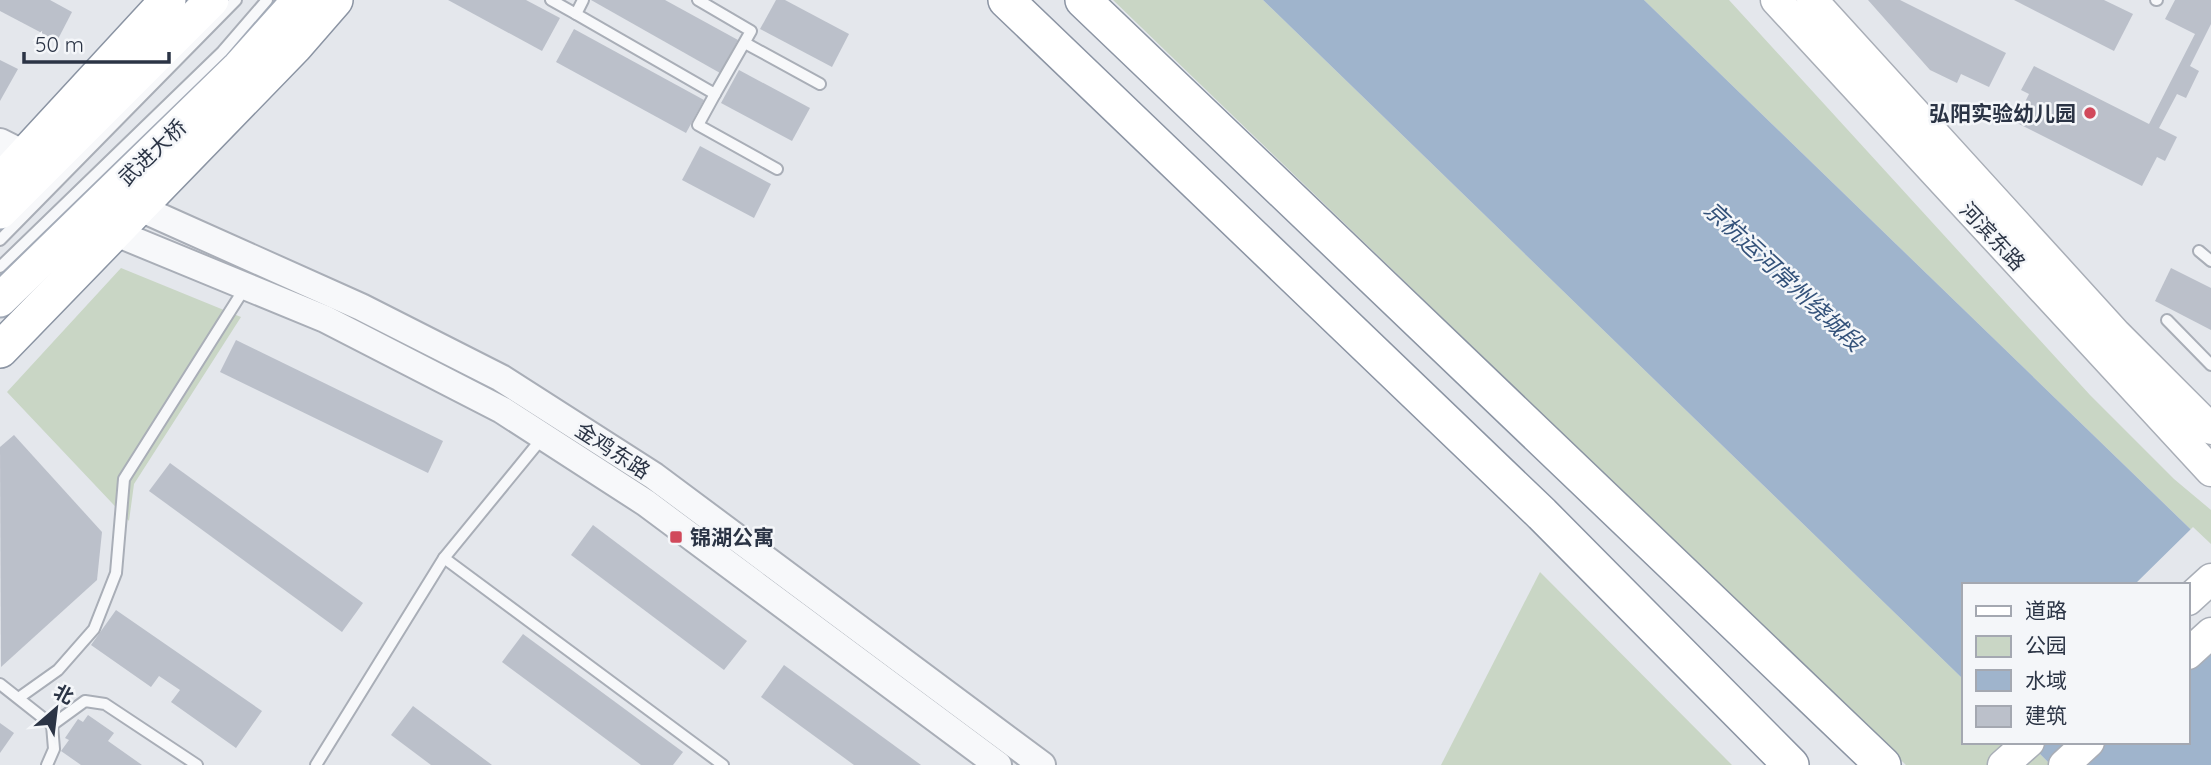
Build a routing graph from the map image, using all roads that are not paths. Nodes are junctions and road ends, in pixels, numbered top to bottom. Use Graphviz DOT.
graph roads {
  1 [pos="168,0"];
  2 [pos="212,0"];
  3 [pos="236,0"];
  4 [pos="267,0"];
  5 [pos="299,0"];
  6 [pos="335,0"];
  7 [pos="551,0"];
  8 [pos="583,0"];
  9 [pos="698,0"];
  10 [pos="1006,0"];
  11 [pos="1083,0"];
  12 [pos="1776,0"];
  13 [pos="1812,0"];
  14 [pos="576,14"];
  15 [pos="745,43"];
  16 [pos="820,84"];
  17 [pos="715,94"];
  18 [pos="13,149"];
  19 [pos="777,169"];
  20 [pos="0,189"];
  21 [pos="139,208"];
  22 [pos="116,233"];
  23 [pos="0,240"];
  24 [pos="2199,251"];
  25 [pos="2211,261"];
  26 [pos="0,267"];
  27 [pos="246,286"];
  28 [pos="0,300"];
  29 [pos="2167,320"];
  30 [pos="0,350"];
  31 [pos="2211,365"];
  32 [pos="561,416"];
  33 [pos="2211,429"];
  34 [pos="544,436"];
  35 [pos="2211,471"];
  36 [pos="444,558"];
  37 [pos="2211,579"];
  38 [pos="2190,598"];
  39 [pos="2211,633"];
  40 [pos="2190,652"];
  41 [pos="0,684"];
  42 [pos="20,697"];
  43 [pos="52,725"];
  44 [pos="2027,744"];
  45 [pos="2087,744"];
  46 [pos="1040,764"];
  47 [pos="47,765"];
  48 [pos="197,765"];
  49 [pos="316,765"];
  50 [pos="723,765"];
  51 [pos="998,765"];
  52 [pos="1791,765"];
  53 [pos="1883,765"];
  54 [pos="2003,765"];
  55 [pos="2064,765"];
  1 -- 18 [label="highway"];
  2 -- 20 [label="main road"];
  3 -- 23 [label="lane"];
  4 -- 26 [label="lane"];
  5 -- 28 [label="main road, 武进大桥"];
  6 -- 21 [label="highway"];
  7 -- 14 [label="lane"];
  8 -- 14 [label="lane"];
  9 -- 15 [label="lane"];
  10 -- 52 [label="highway"];
  11 -- 53 [label="highway"];
  12 -- 35 [label="main road, 河滨东路"];
  13 -- 33 [label="main road, 河滨东路"];
  14 -- 17 [label="lane"];
  15 -- 16 [label="lane"];
  15 -- 17 [label="lane"];
  17 -- 19 [label="lane"];
  18 -- 20 [label="highway"];
  21 -- 22 [label="highway"];
  21 -- 32 [label="street, 金鸡东路"];
  22 -- 27 [label="street, 金鸡东路"];
  22 -- 30 [label="highway"];
  24 -- 25 [label="lane"];
  27 -- 34 [label="street, 金鸡东路"];
  27 -- 42 [label="lane"];
  29 -- 31 [label="lane"];
  32 -- 34 [label="lane"];
  32 -- 46 [label="street, 金鸡东路"];
  34 -- 36 [label="lane"];
  34 -- 51 [label="street, 金鸡东路"];
  36 -- 49 [label="lane"];
  36 -- 50 [label="lane"];
  37 -- 38 [label="main road"];
  39 -- 40 [label="main road"];
  41 -- 42 [label="lane"];
  42 -- 43 [label="lane"];
  43 -- 47 [label="lane"];
  43 -- 48 [label="lane"];
  44 -- 54 [label="main road"];
  45 -- 55 [label="main road"];
}
